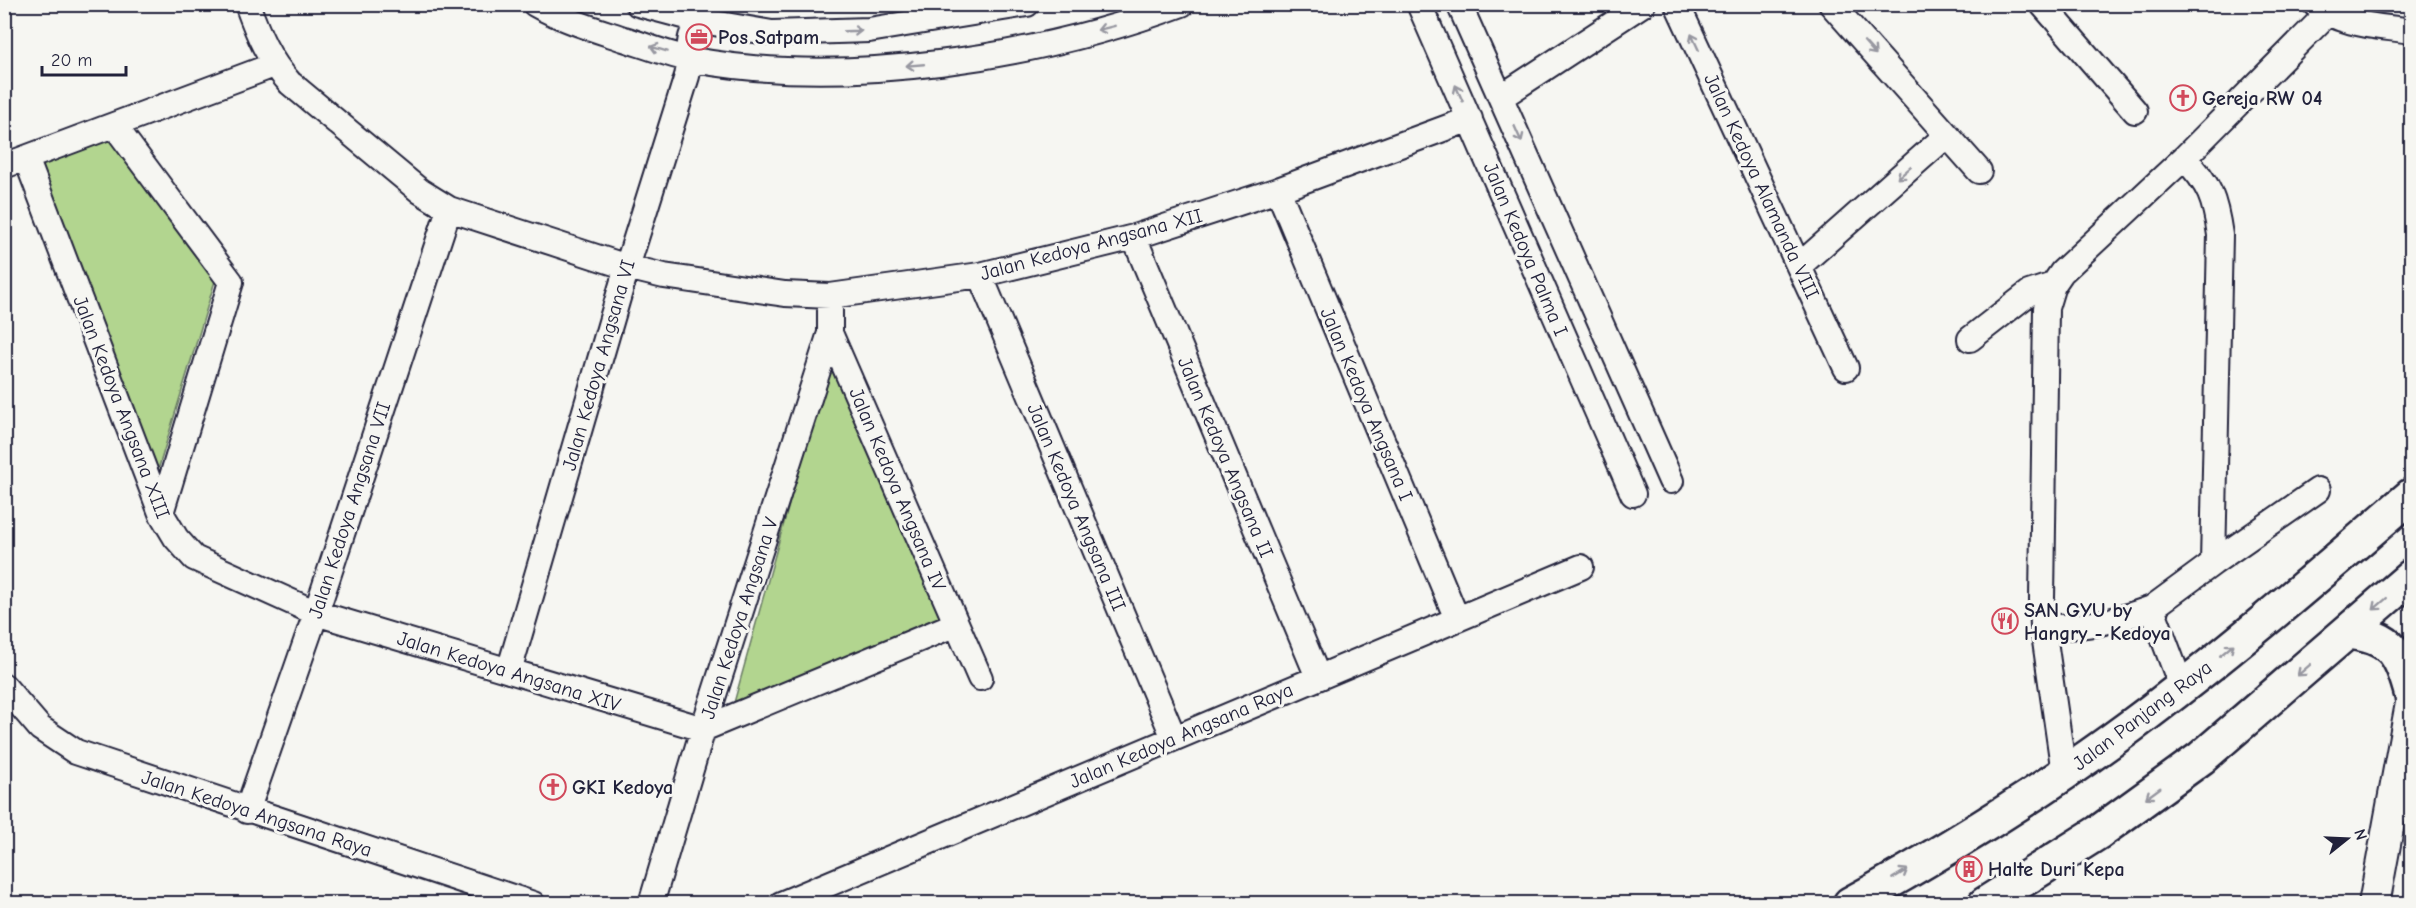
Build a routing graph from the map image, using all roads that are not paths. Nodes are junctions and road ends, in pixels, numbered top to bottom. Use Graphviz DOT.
graph roads {
  1 [pos="247,4"];
  2 [pos="535,4"];
  3 [pos="638,4"];
  4 [pos="1027,4"];
  5 [pos="1182,4"];
  6 [pos="1419,4"];
  7 [pos="1459,4"];
  8 [pos="1643,4"];
  9 [pos="1677,4"];
  10 [pos="1831,4"];
  11 [pos="2042,4"];
  12 [pos="2321,9"];
  13 [pos="704,21"];
  14 [pos="2412,31"];
  15 [pos="692,60"];
  16 [pos="274,65"];
  17 [pos="1502,97"];
  18 [pos="2135,111"];
  19 [pos="1470,119"];
  20 [pos="114,125"];
  21 [pos="1947,135"];
  22 [pos="2184,158"];
  23 [pos="15,162"];
  24 [pos="1979,171"];
  25 [pos="1278,190"];
  26 [pos="449,209"];
  27 [pos="1134,237"];
  28 [pos="1799,266"];
  29 [pos="627,267"];
  30 [pos="980,275"];
  31 [pos="2053,285"];
  32 [pos="1586,286"];
  33 [pos="830,296"];
  34 [pos="1549,301"];
  35 [pos="830,333"];
  36 [pos="1970,339"];
  37 [pos="1846,368"];
  38 [pos="2412,473"];
  39 [pos="1671,481"];
  40 [pos="2318,490"];
  41 [pos="1633,494"];
  42 [pos="2412,495"];
  43 [pos="161,513"];
  44 [pos="2354,544"];
  45 [pos="2213,563"];
  46 [pos="1581,567"];
  47 [pos="2412,576"];
  48 [pos="2152,608"];
  49 [pos="316,613"];
  50 [pos="1457,619"];
  51 [pos="956,624"];
  52 [pos="2043,627"];
  53 [pos="2348,632"];
  54 [pos="509,671"];
  55 [pos="1318,677"];
  56 [pos="980,678"];
  57 [pos="4,686"];
  58 [pos="2182,688"];
  59 [pos="2412,697"];
  60 [pos="703,729"];
  61 [pos="1174,738"];
  62 [pos="2064,773"];
  63 [pos="247,811"];
  64 [pos="533,903"];
  65 [pos="651,903"];
  66 [pos="781,903"];
  67 [pos="1850,903"];
  68 [pos="1985,903"];
  69 [pos="2374,903"];
  1 -- 16 [label="street, Jalan Kedoya Angsana XII"];
  15 -- 2 [label="street, one-way"];
  3 -- 13 [label="street"];
  13 -- 4 [label="street, one-way"];
  5 -- 15 [label="street, one-way"];
  19 -- 6 [label="street, Jalan Kedoya Palma I, one-way"];
  7 -- 17 [label="street, Jalan Kedoya Palma I"];
  8 -- 17 [label="street"];
  28 -- 9 [label="street, Jalan Kedoya Alamanda VIII, one-way"];
  10 -- 21 [label="street, one-way"];
  11 -- 18 [label="street"];
  12 -- 14 [label="street"];
  12 -- 22 [label="street"];
  13 -- 15 [label="street, Jalan Kedoya Angsana VI"];
  15 -- 29 [label="street, Jalan Kedoya Angsana VI"];
  16 -- 20 [label="street"];
  16 -- 26 [label="street, Jalan Kedoya Angsana XII"];
  17 -- 32 [label="street, Jalan Kedoya Palma I, one-way"];
  19 -- 25 [label="street, Jalan Kedoya Angsana XII"];
  19 -- 34 [label="street, Jalan Kedoya Palma I"];
  20 -- 23 [label="street"];
  20 -- 43 [label="street"];
  21 -- 24 [label="street"];
  21 -- 28 [label="street, one-way"];
  22 -- 31 [label="street"];
  22 -- 45 [label="street"];
  23 -- 43 [label="street, Jalan Kedoya Angsana XIII"];
  25 -- 27 [label="street, Jalan Kedoya Angsana XII"];
  25 -- 50 [label="street, Jalan Kedoya Angsana I"];
  26 -- 29 [label="street, Jalan Kedoya Angsana XII"];
  26 -- 49 [label="street, Jalan Kedoya Angsana VII"];
  27 -- 30 [label="street, Jalan Kedoya Angsana XII"];
  27 -- 55 [label="street, Jalan Kedoya Angsana II"];
  28 -- 37 [label="street, Jalan Kedoya Alamanda VIII"];
  29 -- 33 [label="street, Jalan Kedoya Angsana XII"];
  29 -- 54 [label="street, Jalan Kedoya Angsana VI"];
  30 -- 33 [label="street, Jalan Kedoya Angsana XII"];
  30 -- 61 [label="street, Jalan Kedoya Angsana III"];
  31 -- 36 [label="street"];
  31 -- 52 [label="street"];
  32 -- 34 [label="street"];
  32 -- 39 [label="street, Jalan Kedoya Palma I"];
  33 -- 35 [label="street, Jalan Kedoya Angsana IV"];
  34 -- 41 [label="street, Jalan Kedoya Palma I"];
  35 -- 51 [label="street, Jalan Kedoya Angsana IV"];
  35 -- 60 [label="street, Jalan Kedoya Angsana V"];
  38 -- 44 [label="main road"];
  40 -- 45 [label="street"];
  42 -- 44 [label="main road, Jalan Panjang Raya"];
  43 -- 49 [label="street, Jalan Kedoya Angsana XIII"];
  58 -- 44 [label="main road, Jalan Panjang Raya, one-way"];
  45 -- 48 [label="street"];
  46 -- 50 [label="street, Jalan Kedoya Angsana Raya"];
  47 -- 53 [label="main road, one-way"];
  48 -- 52 [label="street"];
  48 -- 58 [label="street"];
  49 -- 54 [label="street, Jalan Kedoya Angsana XIV"];
  49 -- 63 [label="street, Jalan Kedoya Angsana VII"];
  50 -- 55 [label="street, Jalan Kedoya Angsana Raya"];
  51 -- 56 [label="street, Jalan Kedoya Angsana IV"];
  51 -- 60 [label="street"];
  52 -- 62 [label="street"];
  53 -- 59 [label="main road"];
  53 -- 68 [label="main road, one-way"];
  54 -- 60 [label="street, Jalan Kedoya Angsana XIV"];
  55 -- 61 [label="street, Jalan Kedoya Angsana Raya"];
  57 -- 63 [label="street, Jalan Kedoya Angsana Raya"];
  58 -- 62 [label="main road, Jalan Panjang Raya"];
  59 -- 69 [label="street"];
  60 -- 65 [label="street, Jalan Kedoya Angsana V"];
  61 -- 66 [label="street, Jalan Kedoya Angsana Raya"];
  67 -- 62 [label="main road, Jalan Panjang Raya, one-way"];
  63 -- 64 [label="street, Jalan Kedoya Angsana Raya"];
}
